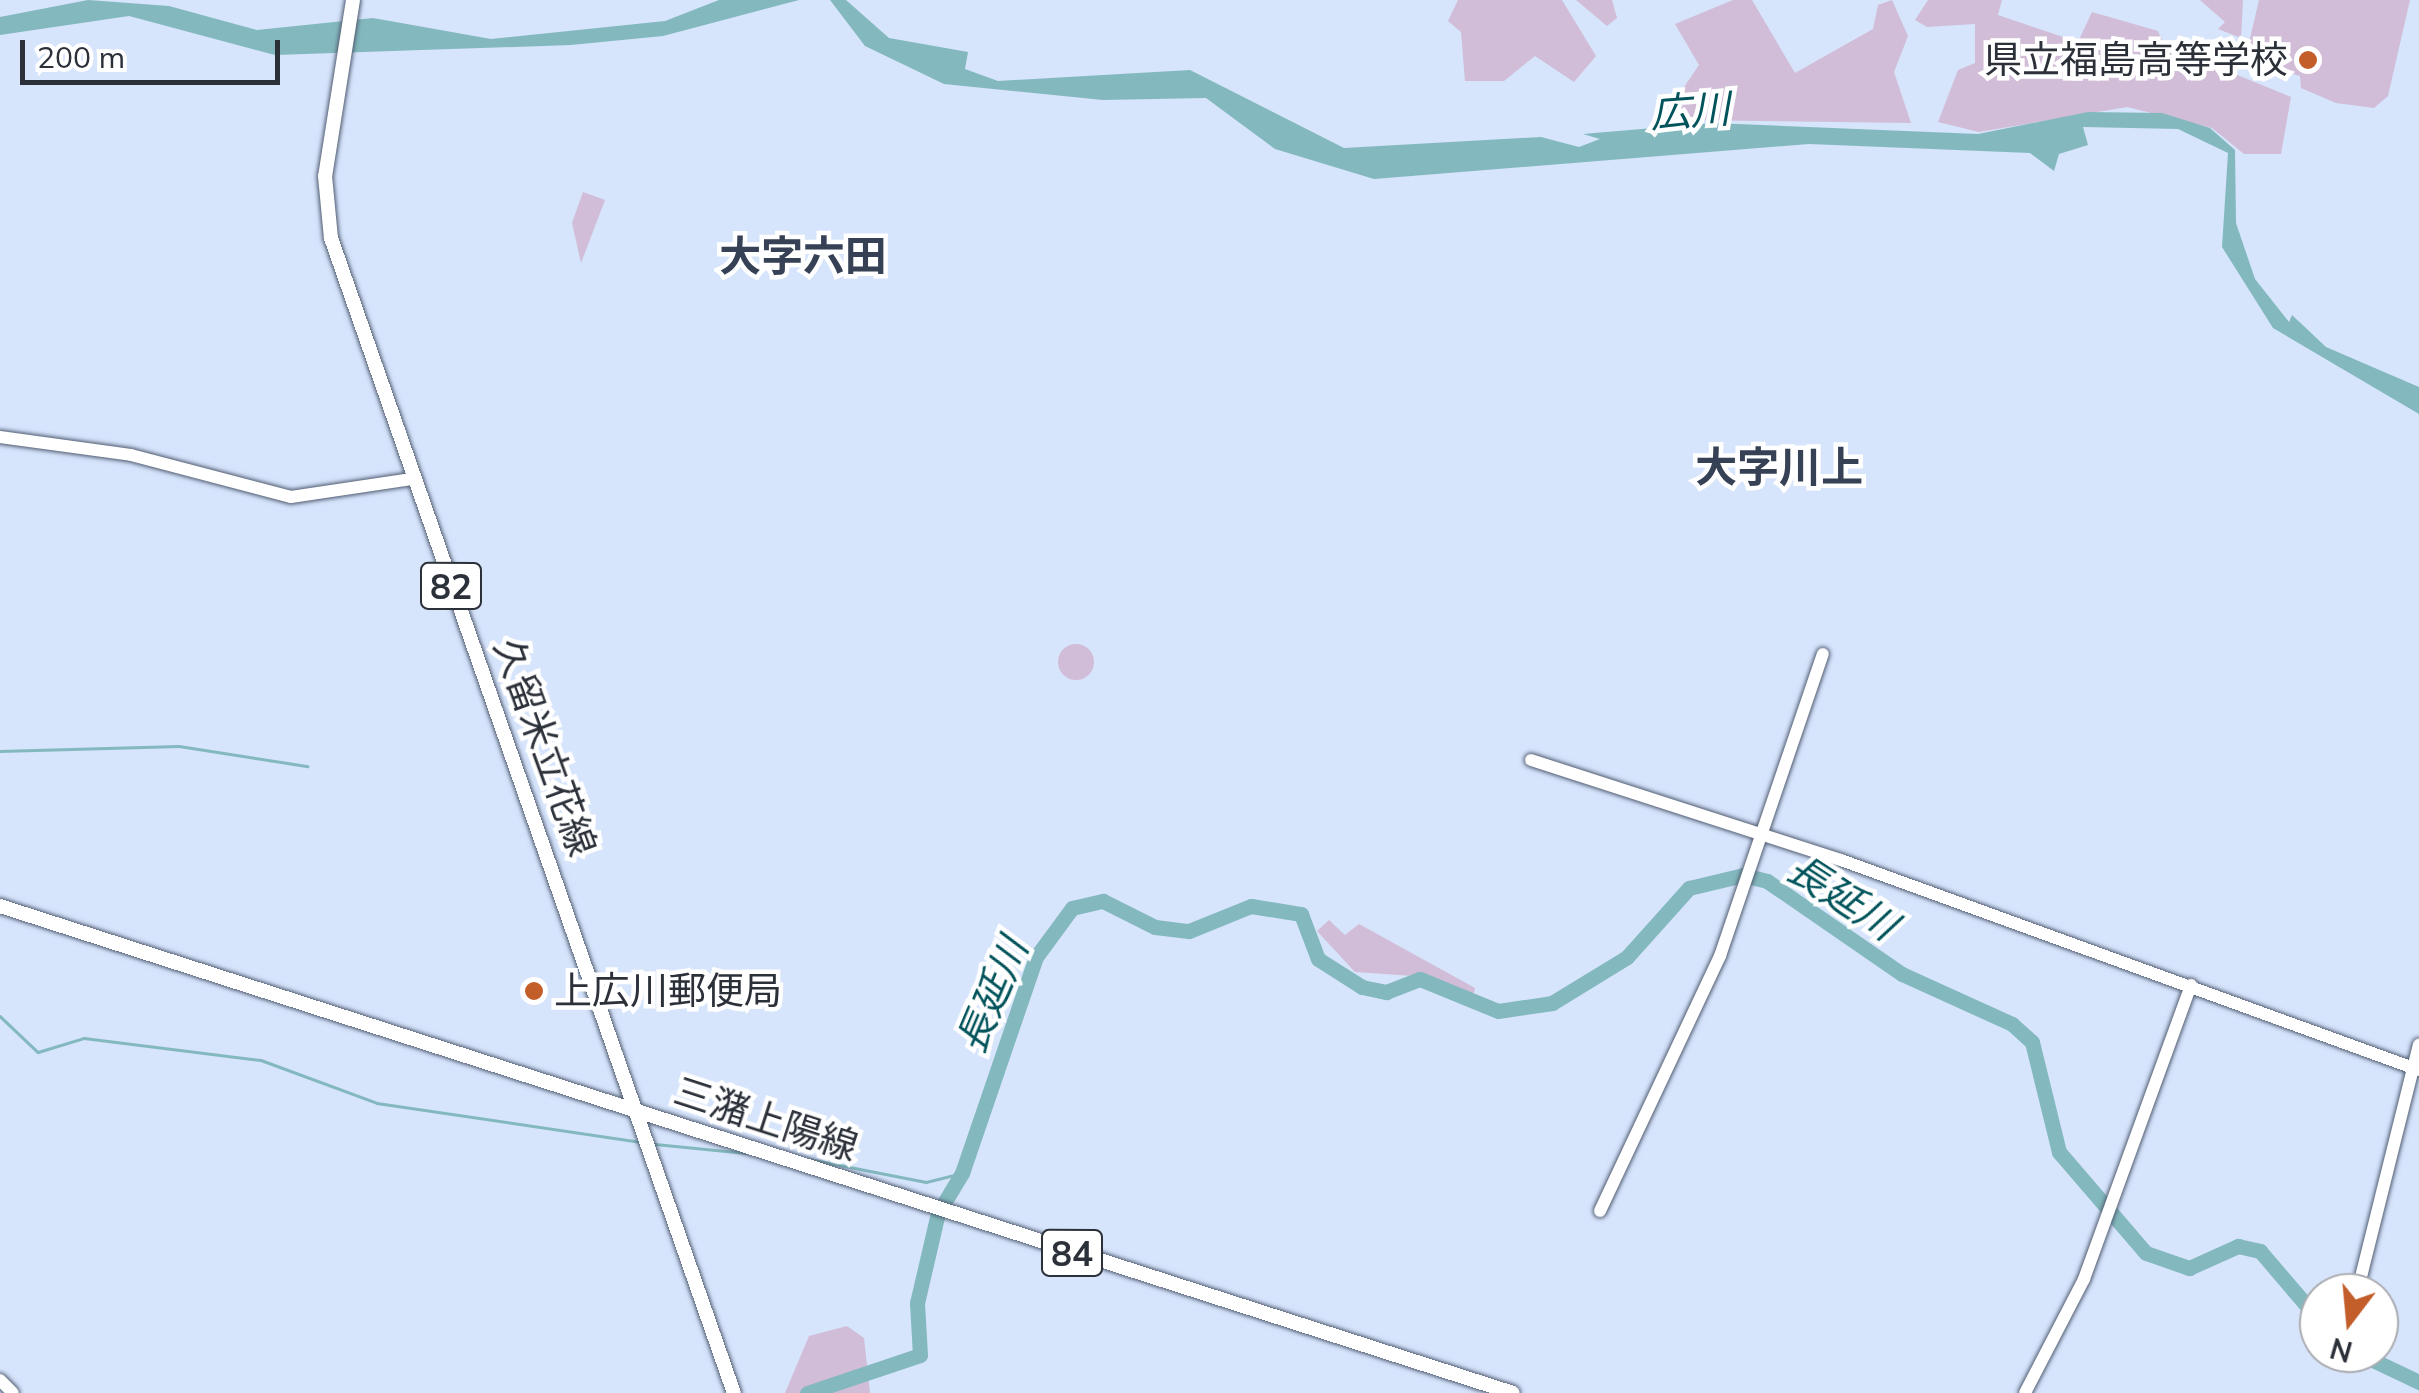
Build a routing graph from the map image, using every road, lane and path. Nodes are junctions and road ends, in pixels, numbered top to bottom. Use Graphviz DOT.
graph roads {
  1 [pos="352,7"];
  2 [pos="0,437"];
  3 [pos="412,479"];
  4 [pos="1823,654"];
  5 [pos="1530,760"];
  6 [pos="1759,834"];
  7 [pos="0,906"];
  8 [pos="2191,985"];
  9 [pos="2419,1045"];
  10 [pos="2416,1068"];
  11 [pos="632,1110"];
  12 [pos="1600,1210"];
  13 [pos="2362,1273"];
  14 [pos="0,1380"];
  15 [pos="13,1393"];
  16 [pos="734,1393"];
  17 [pos="1512,1393"];
  18 [pos="2024,1393"];
  1 -- 3 [label="main road, 久留米立花線 / 82"];
  2 -- 3 [label="street"];
  3 -- 11 [label="main road, 久留米立花線 / 82"];
  4 -- 6 [label="street"];
  5 -- 6 [label="street"];
  6 -- 8 [label="street"];
  6 -- 12 [label="street"];
  7 -- 11 [label="main road, 三潴上陽線 / 84"];
  8 -- 10 [label="street"];
  8 -- 18 [label="street"];
  9 -- 10 [label="street"];
  10 -- 13 [label="street"];
  11 -- 16 [label="main road, 久留米立花線 / 82"];
  11 -- 17 [label="main road, 三潴上陽線 / 84"];
  14 -- 15 [label="street"];
}
